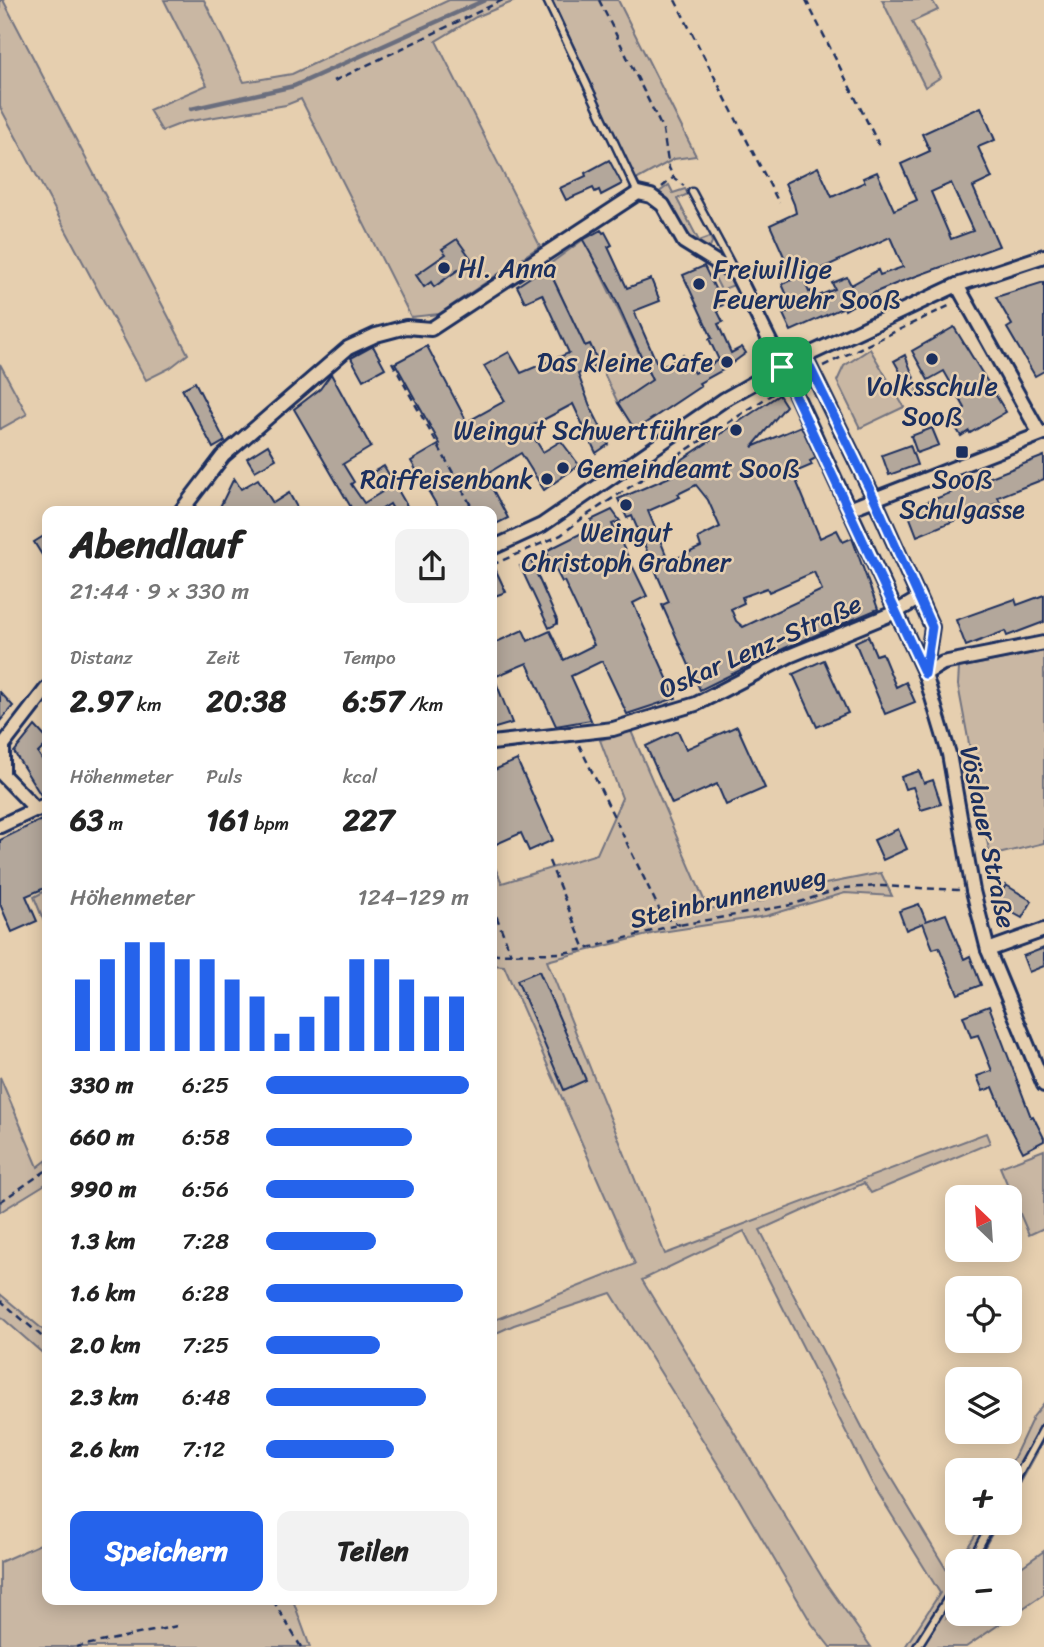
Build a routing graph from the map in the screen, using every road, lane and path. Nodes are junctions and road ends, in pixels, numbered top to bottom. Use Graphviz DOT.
graph roads {
  1 [pos="503,0"];
  2 [pos="547,0"];
  3 [pos="599,0"];
  4 [pos="675,0"];
  5 [pos="806,0"];
  6 [pos="334,81"];
  7 [pos="881,149"];
  8 [pos="692,192"];
  9 [pos="645,194"];
  10 [pos="779,203"];
  11 [pos="1044,256"];
  12 [pos="737,275"];
  13 [pos="957,285"];
  14 [pos="964,298"];
  15 [pos="805,357"];
  16 [pos="392,362"];
  17 [pos="782,367"];
  18 [pos="812,372"];
  19 [pos="791,384"];
  20 [pos="1042,434"];
  21 [pos="874,498"];
  22 [pos="185,506"];
  23 [pos="471,506"];
  24 [pos="849,509"];
  25 [pos="497,546"];
  26 [pos="497,563"];
  27 [pos="918,598"];
  28 [pos="896,612"];
  29 [pos="1044,643"];
  30 [pos="925,674"];
  31 [pos="42,695"];
  32 [pos="574,733"];
  33 [pos="497,742"];
  34 [pos="1,748"];
  35 [pos="1,775"];
  36 [pos="42,807"];
  37 [pos="0,826"];
  38 [pos="549,861"];
  39 [pos="973,891"];
  40 [pos="497,918"];
  41 [pos="680,925"];
  42 [pos="1044,930"];
  43 [pos="585,949"];
  44 [pos="988,950"];
  45 [pos="497,954"];
  46 [pos="511,954"];
  47 [pos="1044,1085"];
  48 [pos="42,1173"];
  49 [pos="0,1202"];
  50 [pos="0,1300"];
  51 [pos="42,1337"];
  52 [pos="1044,1428"];
  53 [pos="1022,1468"];
  54 [pos="945,1603"];
  55 [pos="276,1605"];
  56 [pos="177,1626"];
  57 [pos="76,1647"];
  58 [pos="301,1647"];
  59 [pos="917,1647"];
  1 -- 6 [label="path"];
  2 -- 9 [label="lane"];
  3 -- 8 [label="path"];
  4 -- 10 [label="path"];
  5 -- 7 [label="path"];
  8 -- 12 [label="lane"];
  9 -- 12 [label="street"];
  9 -- 22 [label="street"];
  11 -- 13 [label="street"];
  12 -- 17 [label="street, Vöslauer Straße"];
  13 -- 14 [label="street"];
  13 -- 15 [label="street"];
  14 -- 18 [label="path"];
  14 -- 20 [label="street"];
  15 -- 17 [label="street"];
  15 -- 18 [label="street, Vöslauer Straße"];
  16 -- 23 [label="path"];
  17 -- 19 [label="street, Vöslauer Straße"];
  17 -- 25 [label="street"];
  18 -- 21 [label="street, Vöslauer Straße"];
  19 -- 24 [label="street, Vöslauer Straße"];
  19 -- 26 [label="path"];
  20 -- 21 [label="street"];
  21 -- 24 [label="street"];
  21 -- 27 [label="street, Vöslauer Straße"];
  24 -- 28 [label="street, Vöslauer Straße"];
  27 -- 28 [label="street, Oskar Lenz-Straße"];
  27 -- 30 [label="street, Vöslauer Straße"];
  28 -- 30 [label="street, Vöslauer Straße"];
  28 -- 32 [label="street, Oskar Lenz-Straße"];
  29 -- 30 [label="street"];
  30 -- 39 [label="street, Vöslauer Straße"];
  31 -- 34 [label="street"];
  32 -- 33 [label="street, Oskar Lenz-Straße"];
  32 -- 41 [label="path"];
  34 -- 35 [label="street"];
  35 -- 36 [label="street"];
  36 -- 37 [label="street"];
  38 -- 43 [label="path"];
  39 -- 41 [label="path, Steinbrunnenweg"];
  39 -- 44 [label="street, Vöslauer Straße"];
  40 -- 46 [label="path"];
  41 -- 43 [label="path, Steinbrunnenweg"];
  42 -- 44 [label="street"];
  43 -- 46 [label="path, Steinbrunnenweg"];
  44 -- 47 [label="street, Vöslauer Straße"];
  45 -- 46 [label="path, Steinbrunnenweg"];
  48 -- 49 [label="path"];
  50 -- 51 [label="path"];
  52 -- 53 [label="lane"];
  54 -- 59 [label="lane"];
  55 -- 58 [label="path"];
  56 -- 57 [label="path"];
}
